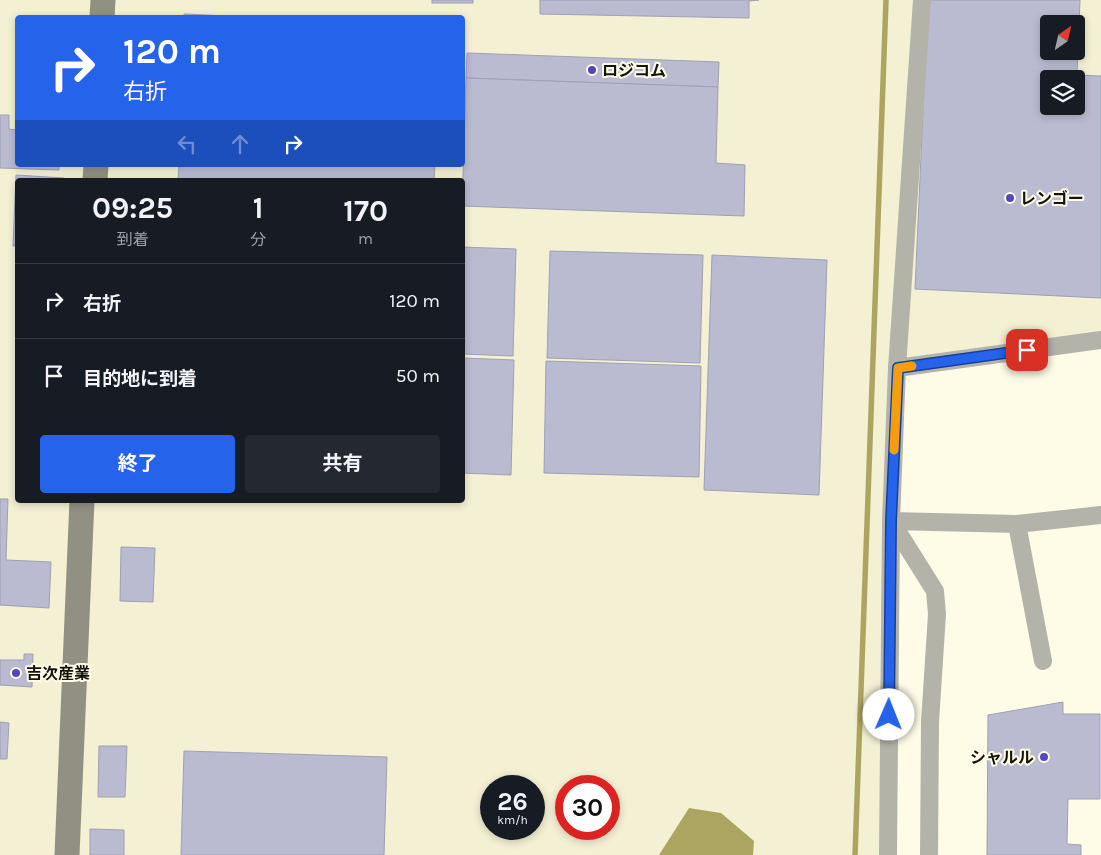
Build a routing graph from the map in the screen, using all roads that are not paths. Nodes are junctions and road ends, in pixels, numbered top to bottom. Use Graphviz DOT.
graph roads {
  1 [pos="103,0"];
  2 [pos="922,0"];
  3 [pos="102,15"];
  4 [pos="1101,340"];
  5 [pos="898,368"];
  6 [pos="82,503"];
  7 [pos="1101,515"];
  8 [pos="891,521"];
  9 [pos="1017,524"];
  10 [pos="1043,661"];
  11 [pos="67,855"];
  12 [pos="888,855"];
  13 [pos="929,855"];
  1 -- 3 [label="street"];
  2 -- 5 [label="street"];
  4 -- 5 [label="street"];
  5 -- 8 [label="street"];
  6 -- 11 [label="street"];
  7 -- 9 [label="street"];
  8 -- 9 [label="street"];
  8 -- 12 [label="street"];
  8 -- 13 [label="street"];
  9 -- 10 [label="street"];
}
